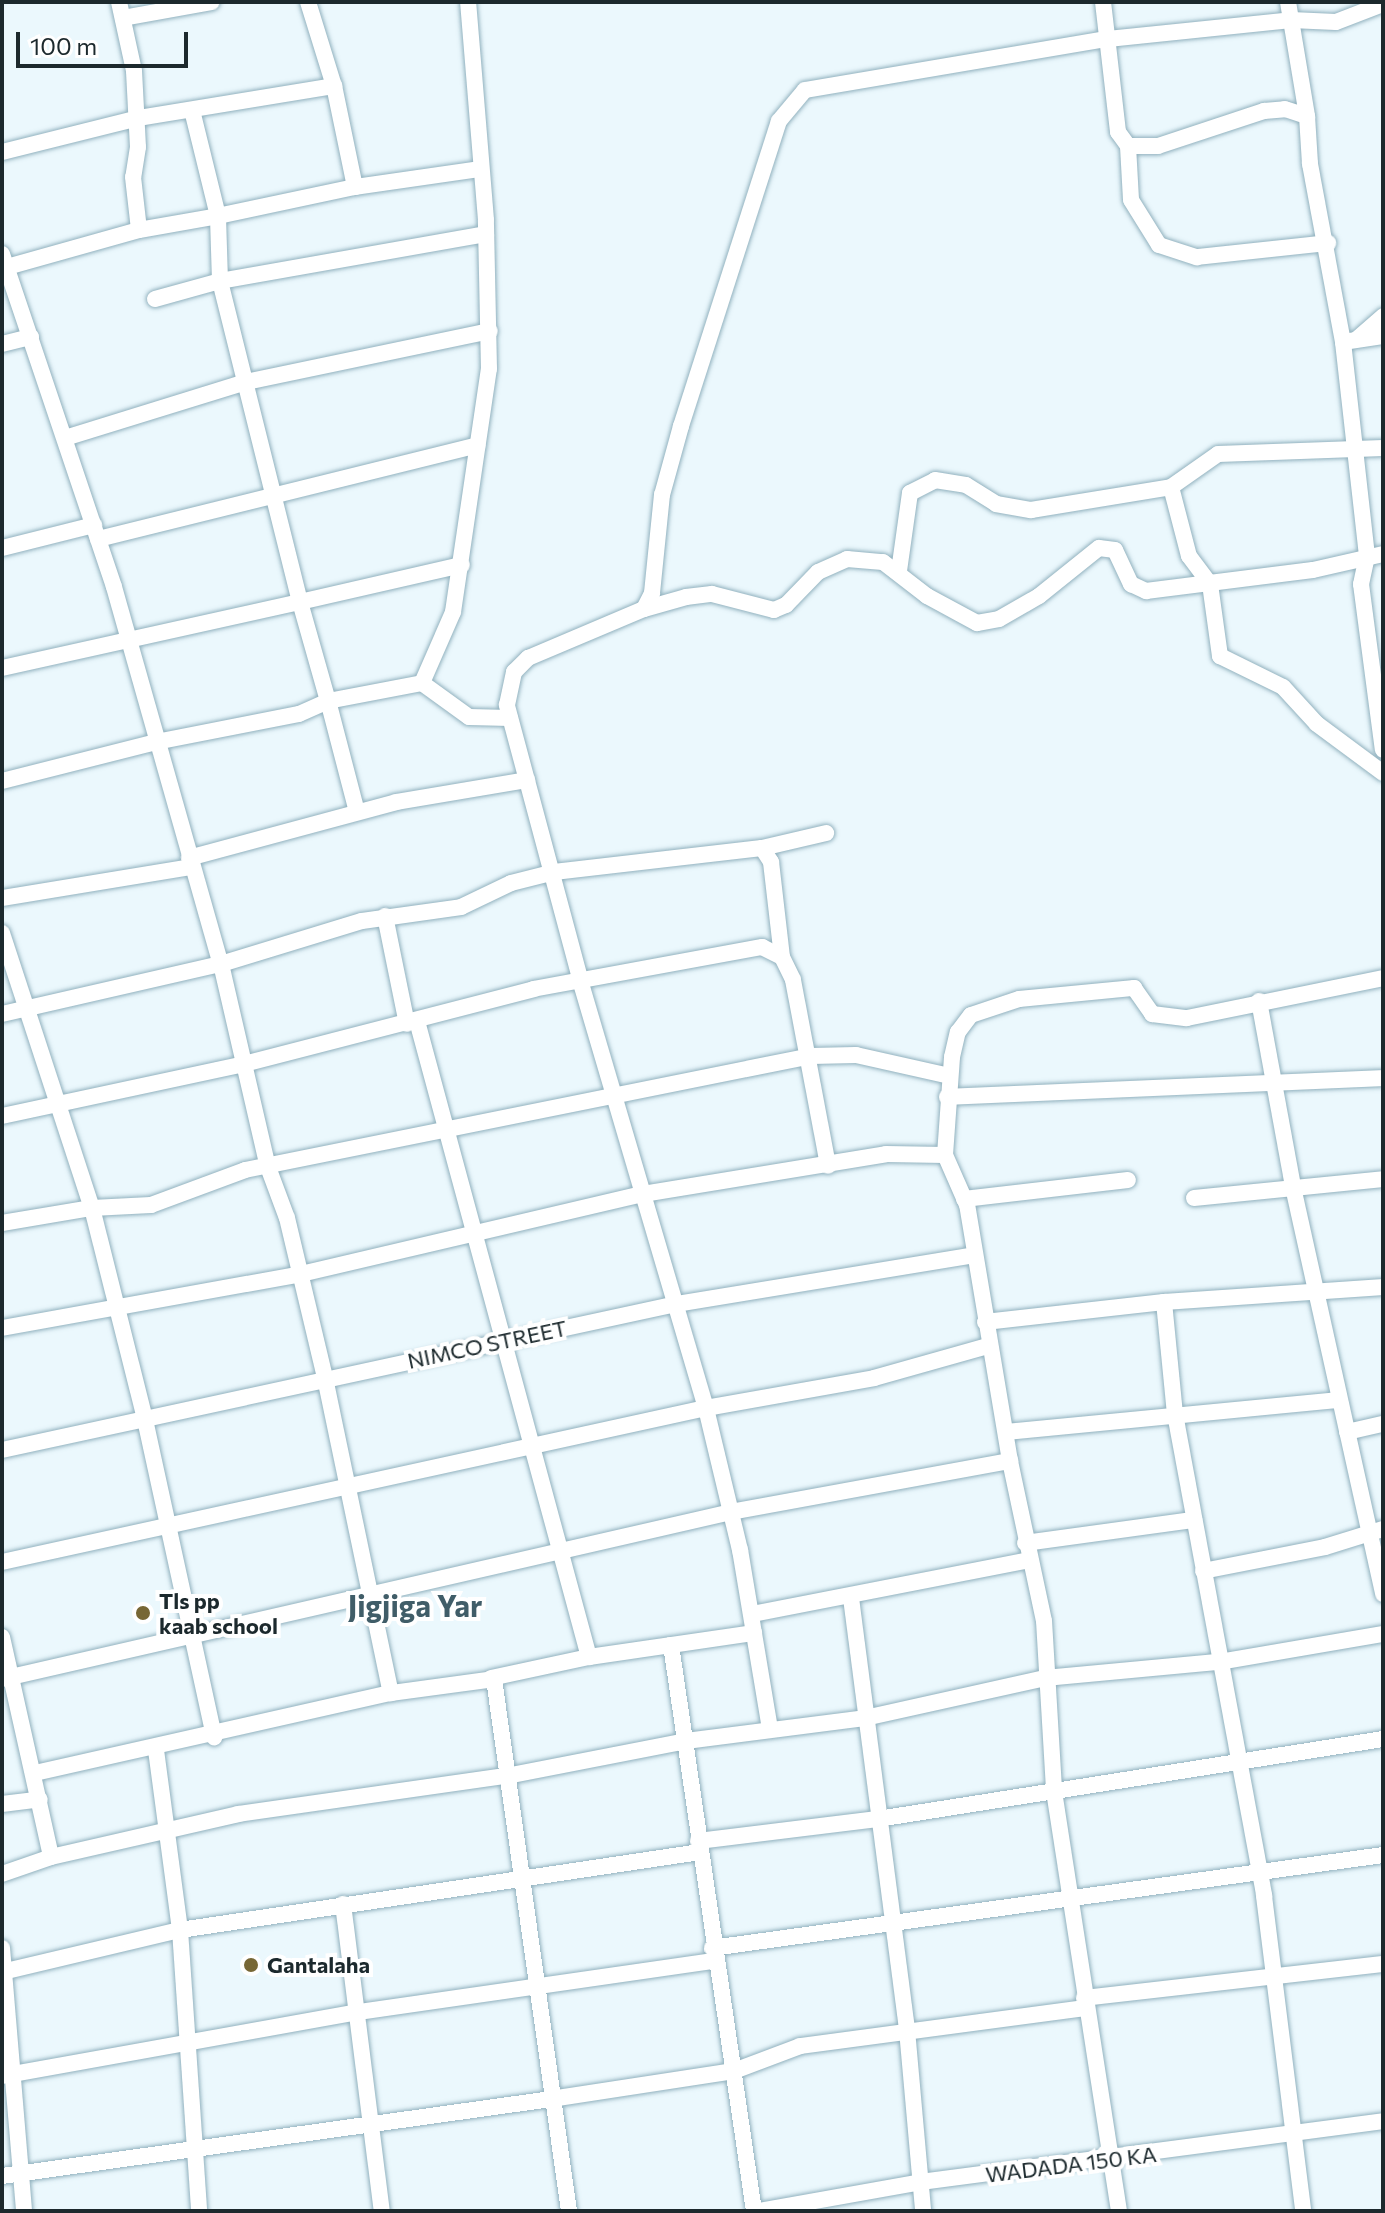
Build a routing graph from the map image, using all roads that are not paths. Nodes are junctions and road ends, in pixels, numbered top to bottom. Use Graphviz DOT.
graph roads {
  1 [pos="212,2"];
  2 [pos="308,2"];
  3 [pos="468,2"];
  4 [pos="1103,2"];
  5 [pos="1288,2"];
  6 [pos="1383,4"];
  7 [pos="1356,6"];
  8 [pos="121,10"];
  9 [pos="1291,20"];
  10 [pos="1108,39"];
  11 [pos="334,86"];
  12 [pos="192,110"];
  13 [pos="1307,116"];
  14 [pos="138,118"];
  15 [pos="1128,146"];
  16 [pos="2,152"];
  17 [pos="480,169"];
  18 [pos="355,187"];
  19 [pos="218,216"];
  20 [pos="139,230"];
  21 [pos="486,234"];
  22 [pos="1328,243"];
  23 [pos="4,260"];
  24 [pos="220,281"];
  25 [pos="155,299"];
  26 [pos="1383,316"];
  27 [pos="490,331"];
  28 [pos="1383,336"];
  29 [pos="31,337"];
  30 [pos="1350,340"];
  31 [pos="2,344"];
  32 [pos="246,382"];
  33 [pos="65,438"];
  34 [pos="478,445"];
  35 [pos="1383,448"];
  36 [pos="1355,452"];
  37 [pos="1171,487"];
  38 [pos="273,496"];
  39 [pos="96,532"];
  40 [pos="2,548"];
  41 [pos="1375,555"];
  42 [pos="462,565"];
  43 [pos="899,571"];
  44 [pos="1210,584"];
  45 [pos="300,602"];
  46 [pos="644,609"];
  47 [pos="130,639"];
  48 [pos="2,668"];
  49 [pos="422,683"];
  50 [pos="328,701"];
  51 [pos="510,718"];
  52 [pos="158,742"];
  53 [pos="1383,750"];
  54 [pos="1383,773"];
  55 [pos="527,780"];
  56 [pos="2,781"];
  57 [pos="357,812"];
  58 [pos="826,833"];
  59 [pos="762,848"];
  60 [pos="190,862"];
  61 [pos="554,872"];
  62 [pos="2,898"];
  63 [pos="385,916"];
  64 [pos="2,933"];
  65 [pos="782,957"];
  66 [pos="221,964"];
  67 [pos="1383,978"];
  68 [pos="581,982"];
  69 [pos="1259,1001"];
  70 [pos="24,1010"];
  71 [pos="2,1014"];
  72 [pos="412,1022"];
  73 [pos="811,1056"];
  74 [pos="244,1064"];
  75 [pos="950,1076"];
  76 [pos="1383,1078"];
  77 [pos="1274,1085"];
  78 [pos="615,1092"];
  79 [pos="947,1097"];
  80 [pos="58,1105"];
  81 [pos="2,1116"];
  82 [pos="444,1130"];
  83 [pos="945,1155"];
  84 [pos="828,1166"];
  85 [pos="268,1167"];
  86 [pos="1383,1179"];
  87 [pos="1128,1180"];
  88 [pos="1293,1187"];
  89 [pos="643,1194"];
  90 [pos="1194,1198"];
  91 [pos="964,1199"];
  92 [pos="92,1208"];
  93 [pos="2,1223"];
  94 [pos="476,1234"];
  95 [pos="974,1255"];
  96 [pos="297,1275"];
  97 [pos="1383,1287"];
  98 [pos="1317,1292"];
  99 [pos="1164,1302"];
  100 [pos="676,1304"];
  101 [pos="118,1308"];
  102 [pos="985,1322"];
  103 [pos="2,1328"];
  104 [pos="507,1339"];
  105 [pos="988,1346"];
  106 [pos="325,1378"];
  107 [pos="1339,1400"];
  108 [pos="706,1408"];
  109 [pos="1175,1414"];
  110 [pos="144,1415"];
  111 [pos="1383,1424"];
  112 [pos="1006,1432"];
  113 [pos="1347,1432"];
  114 [pos="533,1446"];
  115 [pos="2,1450"];
  116 [pos="1010,1461"];
  117 [pos="347,1489"];
  118 [pos="731,1512"];
  119 [pos="1194,1520"];
  120 [pos="167,1526"];
  121 [pos="1376,1530"];
  122 [pos="1025,1543"];
  123 [pos="563,1551"];
  124 [pos="1029,1560"];
  125 [pos="2,1562"];
  126 [pos="1203,1571"];
  127 [pos="370,1594"];
  128 [pos="1383,1594"];
  129 [pos="851,1598"];
  130 [pos="752,1614"];
  131 [pos="754,1633"];
  132 [pos="1383,1634"];
  133 [pos="2,1637"];
  134 [pos="190,1639"];
  135 [pos="671,1645"];
  136 [pos="589,1657"];
  137 [pos="1219,1662"];
  138 [pos="7,1678"];
  139 [pos="491,1678"];
  140 [pos="1045,1678"];
  141 [pos="391,1693"];
  142 [pos="865,1718"];
  143 [pos="770,1729"];
  144 [pos="214,1737"];
  145 [pos="1383,1739"];
  146 [pos="686,1741"];
  147 [pos="156,1750"];
  148 [pos="1240,1761"];
  149 [pos="35,1773"];
  150 [pos="506,1776"];
  151 [pos="1054,1789"];
  152 [pos="40,1799"];
  153 [pos="2,1804"];
  154 [pos="878,1819"];
  155 [pos="164,1829"];
  156 [pos="699,1846"];
  157 [pos="1383,1855"];
  158 [pos="51,1857"];
  159 [pos="1259,1870"];
  160 [pos="2,1874"];
  161 [pos="518,1877"];
  162 [pos="1069,1897"];
  163 [pos="343,1904"];
  164 [pos="893,1923"];
  165 [pos="180,1930"];
  166 [pos="2,1948"];
  167 [pos="713,1954"];
  168 [pos="1383,1964"];
  169 [pos="3,1972"];
  170 [pos="1275,1976"];
  171 [pos="534,1987"];
  172 [pos="1085,2003"];
  173 [pos="359,2012"];
  174 [pos="907,2030"];
  175 [pos="190,2041"];
  176 [pos="734,2071"];
  177 [pos="7,2076"];
  178 [pos="551,2099"];
  179 [pos="1383,2121"];
  180 [pos="373,2125"];
  181 [pos="1292,2132"];
  182 [pos="194,2148"];
  183 [pos="1110,2160"];
  184 [pos="20,2174"];
  185 [pos="2,2176"];
  186 [pos="921,2182"];
  187 [pos="24,2211"];
  188 [pos="199,2211"];
  189 [pos="382,2211"];
  190 [pos="569,2211"];
  191 [pos="756,2211"];
  192 [pos="923,2211"];
  193 [pos="1119,2211"];
  194 [pos="1303,2211"];
  1 -- 8 [label="street"];
  2 -- 11 [label="street"];
  3 -- 17 [label="street"];
  4 -- 10 [label="street"];
  5 -- 9 [label="street"];
  6 -- 7 [label="street"];
  7 -- 9 [label="street"];
  8 -- 14 [label="street"];
  9 -- 10 [label="street"];
  9 -- 13 [label="street"];
  10 -- 15 [label="street"];
  10 -- 46 [label="street"];
  11 -- 12 [label="street"];
  11 -- 18 [label="street"];
  12 -- 14 [label="street"];
  12 -- 19 [label="street"];
  13 -- 15 [label="street"];
  13 -- 22 [label="street"];
  14 -- 16 [label="street"];
  14 -- 20 [label="street"];
  15 -- 22 [label="street"];
  17 -- 18 [label="street"];
  17 -- 21 [label="street"];
  18 -- 19 [label="street"];
  19 -- 20 [label="street"];
  19 -- 24 [label="street"];
  20 -- 23 [label="street"];
  21 -- 24 [label="street"];
  21 -- 27 [label="street"];
  22 -- 30 [label="street"];
  23 -- 29 [label="street"];
  24 -- 25 [label="street"];
  24 -- 32 [label="street"];
  26 -- 30 [label="street"];
  27 -- 32 [label="street"];
  27 -- 34 [label="street"];
  28 -- 30 [label="street"];
  29 -- 31 [label="street"];
  29 -- 33 [label="street"];
  30 -- 36 [label="street"];
  32 -- 33 [label="street"];
  32 -- 38 [label="street"];
  33 -- 39 [label="street"];
  34 -- 38 [label="street"];
  34 -- 42 [label="street"];
  35 -- 36 [label="street"];
  36 -- 37 [label="street"];
  36 -- 41 [label="street"];
  37 -- 43 [label="street"];
  37 -- 44 [label="street"];
  38 -- 39 [label="street"];
  38 -- 45 [label="street"];
  39 -- 40 [label="street"];
  39 -- 47 [label="street"];
  41 -- 44 [label="street"];
  41 -- 53 [label="street"];
  42 -- 45 [label="street"];
  42 -- 49 [label="street"];
  43 -- 44 [label="street"];
  43 -- 46 [label="street"];
  44 -- 54 [label="street"];
  45 -- 47 [label="street"];
  45 -- 50 [label="street"];
  46 -- 51 [label="street"];
  47 -- 48 [label="street"];
  47 -- 52 [label="street"];
  49 -- 50 [label="street"];
  49 -- 51 [label="street"];
  50 -- 52 [label="street"];
  50 -- 57 [label="street"];
  51 -- 55 [label="street"];
  52 -- 56 [label="street"];
  52 -- 60 [label="street"];
  55 -- 57 [label="street"];
  55 -- 61 [label="street"];
  57 -- 60 [label="street"];
  58 -- 59 [label="street"];
  59 -- 61 [label="street"];
  59 -- 65 [label="street"];
  60 -- 62 [label="street"];
  60 -- 66 [label="street"];
  61 -- 63 [label="street"];
  61 -- 68 [label="street"];
  63 -- 66 [label="street"];
  63 -- 72 [label="street"];
  64 -- 70 [label="street"];
  65 -- 68 [label="street"];
  65 -- 73 [label="street"];
  66 -- 70 [label="street"];
  66 -- 74 [label="street"];
  67 -- 69 [label="street"];
  68 -- 72 [label="street"];
  68 -- 78 [label="street"];
  69 -- 75 [label="street"];
  69 -- 77 [label="street"];
  70 -- 71 [label="street"];
  70 -- 80 [label="street"];
  72 -- 74 [label="street"];
  72 -- 82 [label="street"];
  73 -- 75 [label="street"];
  73 -- 78 [label="street"];
  73 -- 84 [label="street"];
  74 -- 80 [label="street"];
  74 -- 85 [label="street"];
  75 -- 79 [label="street"];
  76 -- 77 [label="street"];
  77 -- 79 [label="street"];
  77 -- 88 [label="street"];
  78 -- 82 [label="street"];
  78 -- 89 [label="street"];
  79 -- 83 [label="street"];
  80 -- 81 [label="street"];
  80 -- 92 [label="street"];
  82 -- 85 [label="street"];
  82 -- 94 [label="street"];
  83 -- 84 [label="street"];
  83 -- 91 [label="street"];
  84 -- 89 [label="street"];
  85 -- 92 [label="street"];
  85 -- 96 [label="street"];
  86 -- 88 [label="street"];
  87 -- 91 [label="street"];
  88 -- 90 [label="street"];
  88 -- 98 [label="street"];
  89 -- 94 [label="street"];
  89 -- 100 [label="street"];
  91 -- 95 [label="street"];
  92 -- 93 [label="street"];
  92 -- 101 [label="street"];
  94 -- 96 [label="street"];
  94 -- 104 [label="street"];
  95 -- 100 [label="street, NIMCO STREET"];
  95 -- 102 [label="street"];
  96 -- 101 [label="street"];
  96 -- 106 [label="street"];
  97 -- 98 [label="street"];
  98 -- 99 [label="street"];
  98 -- 107 [label="street"];
  99 -- 102 [label="street"];
  99 -- 109 [label="street"];
  100 -- 104 [label="street, NIMCO STREET"];
  100 -- 108 [label="street"];
  101 -- 103 [label="street"];
  101 -- 110 [label="street"];
  102 -- 105 [label="street"];
  104 -- 106 [label="street, NIMCO STREET"];
  104 -- 114 [label="street"];
  105 -- 108 [label="street"];
  105 -- 112 [label="street"];
  106 -- 110 [label="street, NIMCO STREET"];
  106 -- 117 [label="street"];
  107 -- 109 [label="street"];
  107 -- 113 [label="street"];
  108 -- 114 [label="street"];
  108 -- 118 [label="street"];
  109 -- 112 [label="street"];
  109 -- 119 [label="street"];
  110 -- 115 [label="street, NIMCO STREET"];
  110 -- 120 [label="street"];
  111 -- 113 [label="street"];
  112 -- 116 [label="street"];
  113 -- 121 [label="street"];
  114 -- 117 [label="street"];
  114 -- 123 [label="street"];
  116 -- 118 [label="street"];
  116 -- 122 [label="street"];
  117 -- 120 [label="street"];
  117 -- 127 [label="street"];
  118 -- 123 [label="street"];
  118 -- 130 [label="street"];
  119 -- 122 [label="street"];
  119 -- 126 [label="street"];
  120 -- 125 [label="street"];
  120 -- 134 [label="street"];
  121 -- 126 [label="street"];
  121 -- 128 [label="street"];
  122 -- 124 [label="street"];
  123 -- 127 [label="street"];
  123 -- 136 [label="street"];
  124 -- 129 [label="street"];
  124 -- 140 [label="street"];
  126 -- 137 [label="street"];
  127 -- 134 [label="street"];
  127 -- 141 [label="street"];
  129 -- 130 [label="street"];
  129 -- 142 [label="street"];
  130 -- 131 [label="street"];
  131 -- 135 [label="street"];
  131 -- 143 [label="street"];
  132 -- 137 [label="street"];
  133 -- 138 [label="street"];
  134 -- 138 [label="street"];
  134 -- 144 [label="street"];
  135 -- 136 [label="street"];
  135 -- 146 [label="street"];
  136 -- 139 [label="street"];
  137 -- 140 [label="street"];
  137 -- 148 [label="street"];
  138 -- 149 [label="street"];
  139 -- 141 [label="street"];
  139 -- 150 [label="street"];
  140 -- 142 [label="street"];
  140 -- 151 [label="street"];
  141 -- 144 [label="street"];
  142 -- 143 [label="street"];
  142 -- 154 [label="street"];
  143 -- 146 [label="street"];
  144 -- 147 [label="street"];
  145 -- 148 [label="street"];
  146 -- 150 [label="street"];
  146 -- 156 [label="street"];
  147 -- 149 [label="street"];
  147 -- 155 [label="street"];
  148 -- 151 [label="street"];
  148 -- 159 [label="street"];
  149 -- 152 [label="street"];
  150 -- 155 [label="street"];
  150 -- 161 [label="street"];
  151 -- 154 [label="street"];
  151 -- 162 [label="street"];
  152 -- 153 [label="street"];
  152 -- 158 [label="street"];
  154 -- 156 [label="street"];
  154 -- 164 [label="street"];
  155 -- 158 [label="street"];
  155 -- 165 [label="street"];
  156 -- 161 [label="street"];
  156 -- 167 [label="street"];
  157 -- 159 [label="street"];
  158 -- 160 [label="street"];
  159 -- 162 [label="street"];
  159 -- 170 [label="street"];
  161 -- 163 [label="street"];
  161 -- 171 [label="street"];
  162 -- 164 [label="street"];
  162 -- 172 [label="street"];
  163 -- 165 [label="street"];
  163 -- 173 [label="street"];
  164 -- 167 [label="street"];
  164 -- 174 [label="street"];
  165 -- 169 [label="street"];
  165 -- 175 [label="street"];
  166 -- 169 [label="street"];
  167 -- 171 [label="street"];
  167 -- 176 [label="street"];
  168 -- 170 [label="street"];
  169 -- 177 [label="street"];
  170 -- 172 [label="street"];
  170 -- 181 [label="street"];
  171 -- 173 [label="street"];
  171 -- 178 [label="street"];
  172 -- 174 [label="street"];
  172 -- 183 [label="street"];
  173 -- 175 [label="street"];
  173 -- 180 [label="street"];
  174 -- 176 [label="street"];
  174 -- 186 [label="street"];
  175 -- 177 [label="street"];
  175 -- 182 [label="street"];
  176 -- 178 [label="street"];
  176 -- 191 [label="street"];
  177 -- 184 [label="street"];
  178 -- 180 [label="street"];
  178 -- 190 [label="street"];
  179 -- 181 [label="street, WADADA 150 KA"];
  180 -- 182 [label="street"];
  180 -- 189 [label="street"];
  181 -- 183 [label="street, WADADA 150 KA"];
  181 -- 194 [label="street"];
  182 -- 184 [label="street"];
  182 -- 188 [label="street"];
  183 -- 186 [label="street, WADADA 150 KA"];
  183 -- 193 [label="street"];
  184 -- 185 [label="street"];
  184 -- 187 [label="street"];
  186 -- 191 [label="street, WADADA 150 KA"];
  186 -- 192 [label="street"];
}
